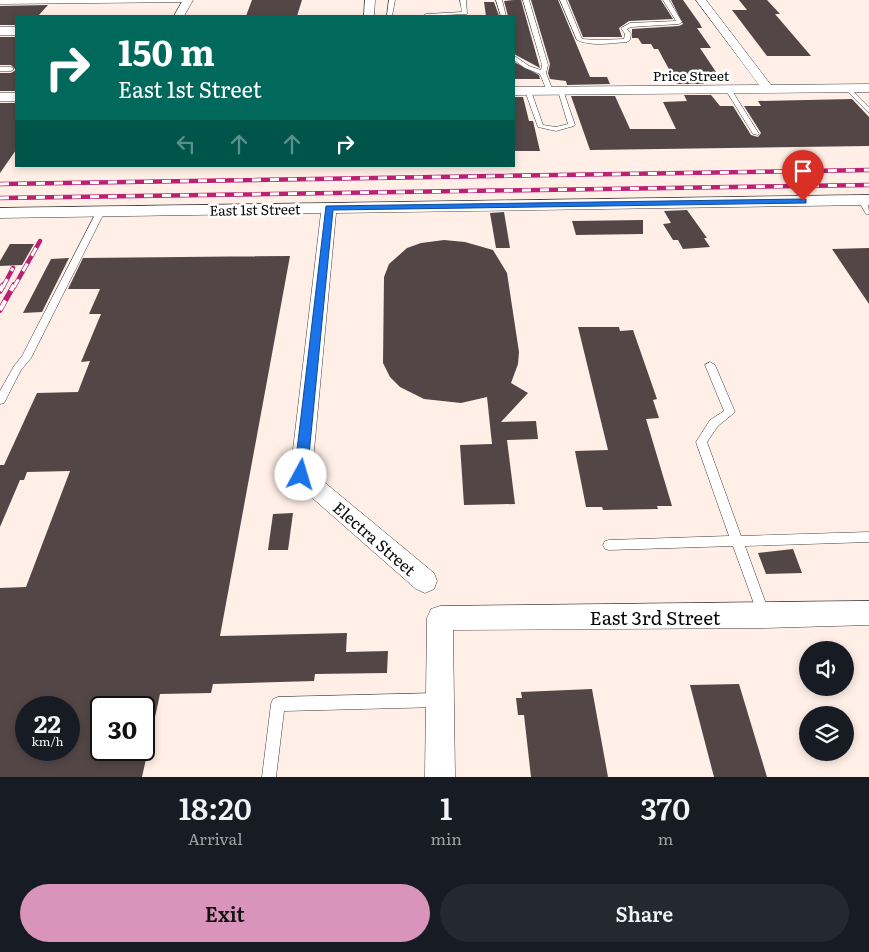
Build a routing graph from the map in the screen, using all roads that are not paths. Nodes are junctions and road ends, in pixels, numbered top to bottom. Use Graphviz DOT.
graph roads {
  1 [pos="188,0"];
  2 [pos="370,0"];
  3 [pos="392,0"];
  4 [pos="463,0"];
  5 [pos="500,0"];
  6 [pos="526,0"];
  7 [pos="563,0"];
  8 [pos="666,0"];
  9 [pos="701,0"];
  10 [pos="0,2"];
  11 [pos="180,15"];
  12 [pos="369,15"];
  13 [pos="390,15"];
  14 [pos="439,15"];
  15 [pos="504,15"];
  16 [pos="0,31"];
  17 [pos="15,31"];
  18 [pos="515,59"];
  19 [pos="0,69"];
  20 [pos="11,69"];
  21 [pos="543,72"];
  22 [pos="847,88"];
  23 [pos="869,88"];
  24 [pos="768,89"];
  25 [pos="728,90"];
  26 [pos="515,91"];
  27 [pos="528,91"];
  28 [pos="555,91"];
  29 [pos="15,96"];
  30 [pos="0,97"];
  31 [pos="869,111"];
  32 [pos="756,134"];
  33 [pos="867,204"];
  34 [pos="329,208"];
  35 [pos="101,211"];
  36 [pos="0,212"];
  37 [pos="710,365"];
  38 [pos="0,400"];
  39 [pos="869,537"];
  40 [pos="736,540"];
  41 [pos="609,545"];
  42 [pos="425,581"];
  43 [pos="869,613"];
  44 [pos="764,616"];
  45 [pos="440,700"];
  46 [pos="270,777"];
  47 [pos="440,777"];
  1 -- 10 [label="lane"];
  1 -- 11 [label="street"];
  2 -- 12 [label="street"];
  3 -- 13 [label="lane"];
  4 -- 14 [label="lane"];
  5 -- 15 [label="lane"];
  6 -- 21 [label="lane"];
  7 -- 8 [label="lane"];
  9 -- 24 [label="street"];
  16 -- 17 [label="street"];
  18 -- 21 [label="lane"];
  19 -- 20 [label="lane"];
  21 -- 28 [label="lane"];
  22 -- 23 [label="street, Price Street"];
  22 -- 24 [label="street, Price Street"];
  22 -- 31 [label="lane"];
  24 -- 25 [label="street, Price Street"];
  25 -- 28 [label="street, Price Street"];
  25 -- 32 [label="lane"];
  26 -- 27 [label="street, Price Street"];
  27 -- 28 [label="street, Price Street"];
  27 -- 28 [label="lane"];
  29 -- 30 [label="street"];
  33 -- 34 [label="street, East 1st Street"];
  34 -- 35 [label="street, East 1st Street"];
  34 -- 42 [label="street, Electra Street"];
  35 -- 36 [label="street, East 1st Street"];
  35 -- 38 [label="lane"];
  37 -- 40 [label="lane"];
  39 -- 40 [label="lane"];
  40 -- 41 [label="lane"];
  40 -- 44 [label="lane"];
  43 -- 44 [label="street, East 3rd Street"];
  44 -- 45 [label="street, East 3rd Street"];
  45 -- 46 [label="lane"];
  45 -- 47 [label="street"];
}
